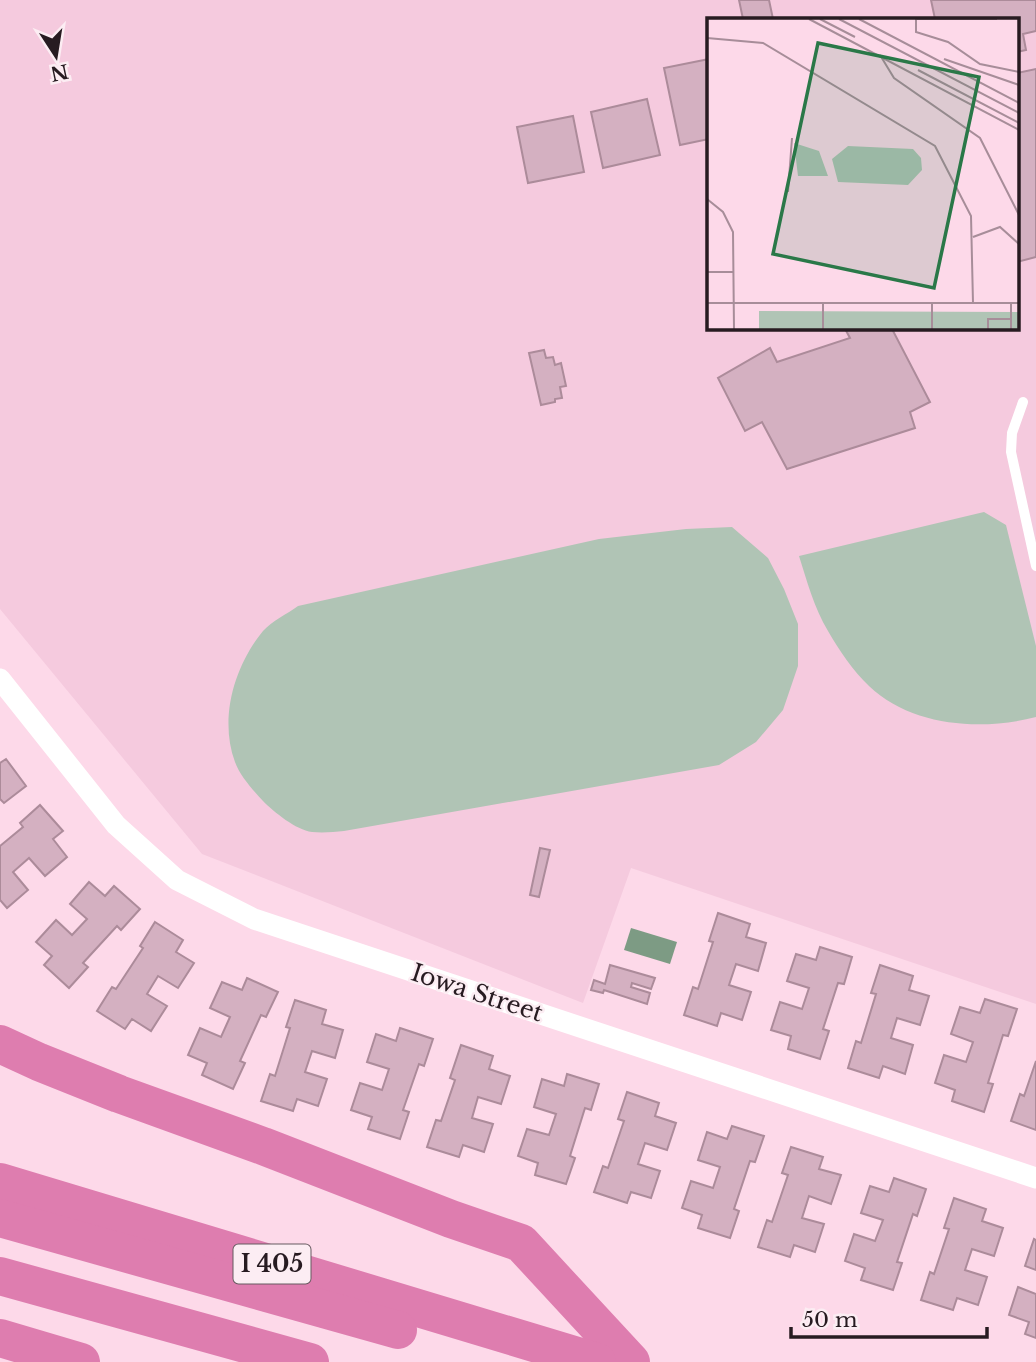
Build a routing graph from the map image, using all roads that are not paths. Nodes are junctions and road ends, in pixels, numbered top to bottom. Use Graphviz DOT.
graph roads {
  1 [pos="1023,402"];
  2 [pos="1036,566"];
  3 [pos="0,679"];
  4 [pos="0,1044"];
  5 [pos="1036,1178"];
  6 [pos="0,1182"];
  7 [pos="0,1218"];
  8 [pos="0,1276"];
  9 [pos="0,1338"];
  10 [pos="80,1362"];
  11 [pos="310,1362"];
  12 [pos="511,1362"];
  13 [pos="597,1362"];
  14 [pos="631,1362"];
  1 -- 2 [label="lane"];
  3 -- 5 [label="street, Iowa Street"];
  4 -- 14 [label="highway"];
  6 -- 13 [label="highway, I 405"];
  7 -- 12 [label="highway"];
  8 -- 11 [label="highway"];
  9 -- 10 [label="highway"];
}
